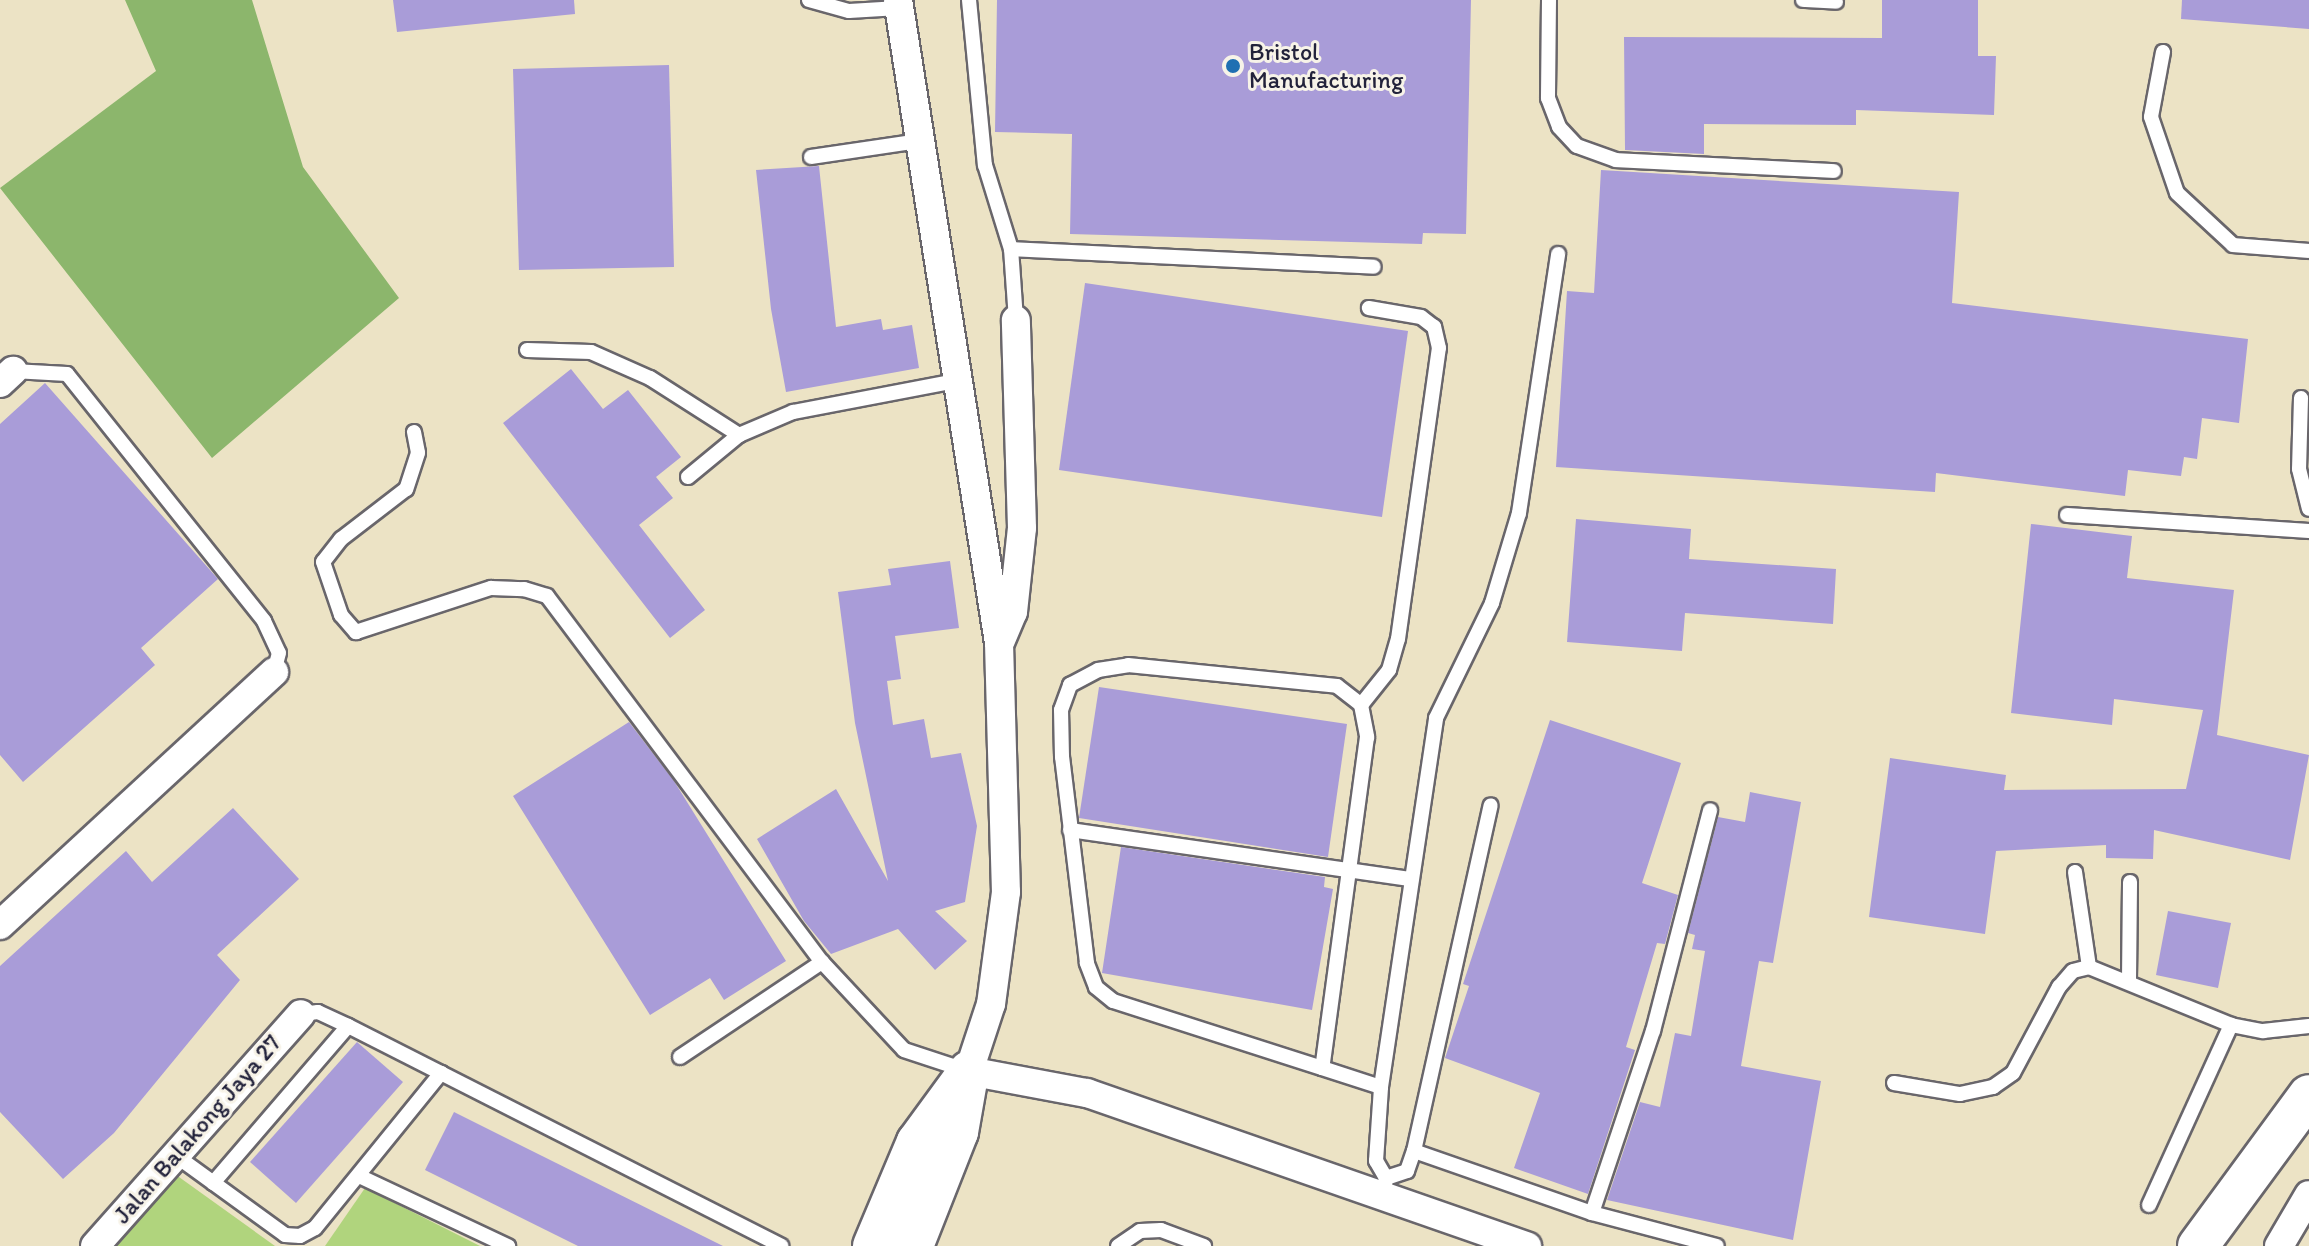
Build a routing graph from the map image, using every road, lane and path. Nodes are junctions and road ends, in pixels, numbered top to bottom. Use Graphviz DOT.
graph roads {
  1 [pos="969,0"];
  2 [pos="1549,0"];
  3 [pos="1803,0"];
  4 [pos="818,2"];
  5 [pos="1836,2"];
  6 [pos="898,4"];
  7 [pos="2163,52"];
  8 [pos="920,141"];
  9 [pos="811,157"];
  10 [pos="1834,171"];
  11 [pos="1011,249"];
  12 [pos="2309,251"];
  13 [pos="1558,254"];
  14 [pos="1374,267"];
  15 [pos="1369,308"];
  16 [pos="1016,320"];
  17 [pos="527,350"];
  18 [pos="7,377"];
  19 [pos="956,381"];
  20 [pos="2301,398"];
  21 [pos="414,432"];
  22 [pos="739,435"];
  23 [pos="688,477"];
  24 [pos="2309,509"];
  25 [pos="2067,515"];
  26 [pos="2309,531"];
  27 [pos="999,643"];
  28 [pos="274,672"];
  29 [pos="1361,705"];
  30 [pos="1491,805"];
  31 [pos="1710,810"];
  32 [pos="1070,830"];
  33 [pos="1348,869"];
  34 [pos="2075,872"];
  35 [pos="1412,879"];
  36 [pos="2130,882"];
  37 [pos="0,925"];
  38 [pos="822,962"];
  39 [pos="2089,967"];
  40 [pos="2129,980"];
  41 [pos="301,1014"];
  42 [pos="2231,1025"];
  43 [pos="348,1026"];
  44 [pos="2309,1026"];
  45 [pos="680,1057"];
  46 [pos="1322,1068"];
  47 [pos="969,1071"];
  48 [pos="441,1073"];
  49 [pos="1894,1083"];
  50 [pos="1381,1087"];
  51 [pos="2309,1095"];
  52 [pos="1414,1151"];
  53 [pos="175,1155"];
  54 [pos="359,1176"];
  55 [pos="213,1183"];
  56 [pos="1385,1186"];
  57 [pos="2309,1195"];
  58 [pos="2149,1205"];
  59 [pos="1592,1213"];
  60 [pos="95,1246"];
  61 [pos="508,1246"];
  62 [pos="781,1246"];
  63 [pos="873,1246"];
  64 [pos="913,1246"];
  65 [pos="1118,1246"];
  66 [pos="1204,1246"];
  67 [pos="1527,1246"];
  68 [pos="1717,1246"];
  69 [pos="2198,1246"];
  70 [pos="2279,1246"];
  1 -- 11 [label="lane"];
  2 -- 10 [label="lane"];
  3 -- 5 [label="lane"];
  4 -- 6 [label="lane"];
  6 -- 8 [label="street"];
  7 -- 12 [label="lane"];
  8 -- 9 [label="lane"];
  8 -- 19 [label="street"];
  11 -- 14 [label="lane"];
  11 -- 16 [label="lane"];
  13 -- 35 [label="lane"];
  15 -- 29 [label="lane"];
  16 -- 27 [label="street"];
  17 -- 22 [label="lane"];
  18 -- 28 [label="lane"];
  19 -- 22 [label="lane"];
  19 -- 27 [label="street"];
  20 -- 24 [label="lane"];
  21 -- 38 [label="lane"];
  22 -- 23 [label="lane"];
  25 -- 26 [label="lane"];
  27 -- 47 [label="street"];
  28 -- 37 [label="street"];
  29 -- 32 [label="lane"];
  29 -- 33 [label="lane"];
  30 -- 52 [label="lane"];
  31 -- 59 [label="lane"];
  32 -- 33 [label="lane"];
  32 -- 46 [label="lane"];
  33 -- 35 [label="lane"];
  33 -- 46 [label="lane"];
  34 -- 39 [label="lane"];
  35 -- 50 [label="lane"];
  36 -- 40 [label="lane"];
  38 -- 45 [label="lane"];
  38 -- 47 [label="lane"];
  39 -- 40 [label="lane"];
  39 -- 49 [label="lane"];
  40 -- 42 [label="lane"];
  41 -- 43 [label="lane"];
  41 -- 53 [label="street, Jalan Balakong Jaya 27"];
  42 -- 44 [label="lane"];
  42 -- 58 [label="lane"];
  43 -- 48 [label="lane"];
  43 -- 55 [label="lane"];
  46 -- 50 [label="lane"];
  47 -- 56 [label="street"];
  47 -- 63 [label="street"];
  47 -- 64 [label="street"];
  48 -- 54 [label="lane"];
  48 -- 62 [label="lane"];
  50 -- 56 [label="lane"];
  51 -- 69 [label="street"];
  52 -- 56 [label="lane"];
  52 -- 59 [label="lane"];
  53 -- 55 [label="lane"];
  53 -- 60 [label="street, Jalan Balakong Jaya 27"];
  54 -- 55 [label="lane"];
  54 -- 61 [label="lane"];
  56 -- 67 [label="street"];
  57 -- 70 [label="street"];
  59 -- 68 [label="lane"];
  65 -- 66 [label="lane"];
}
